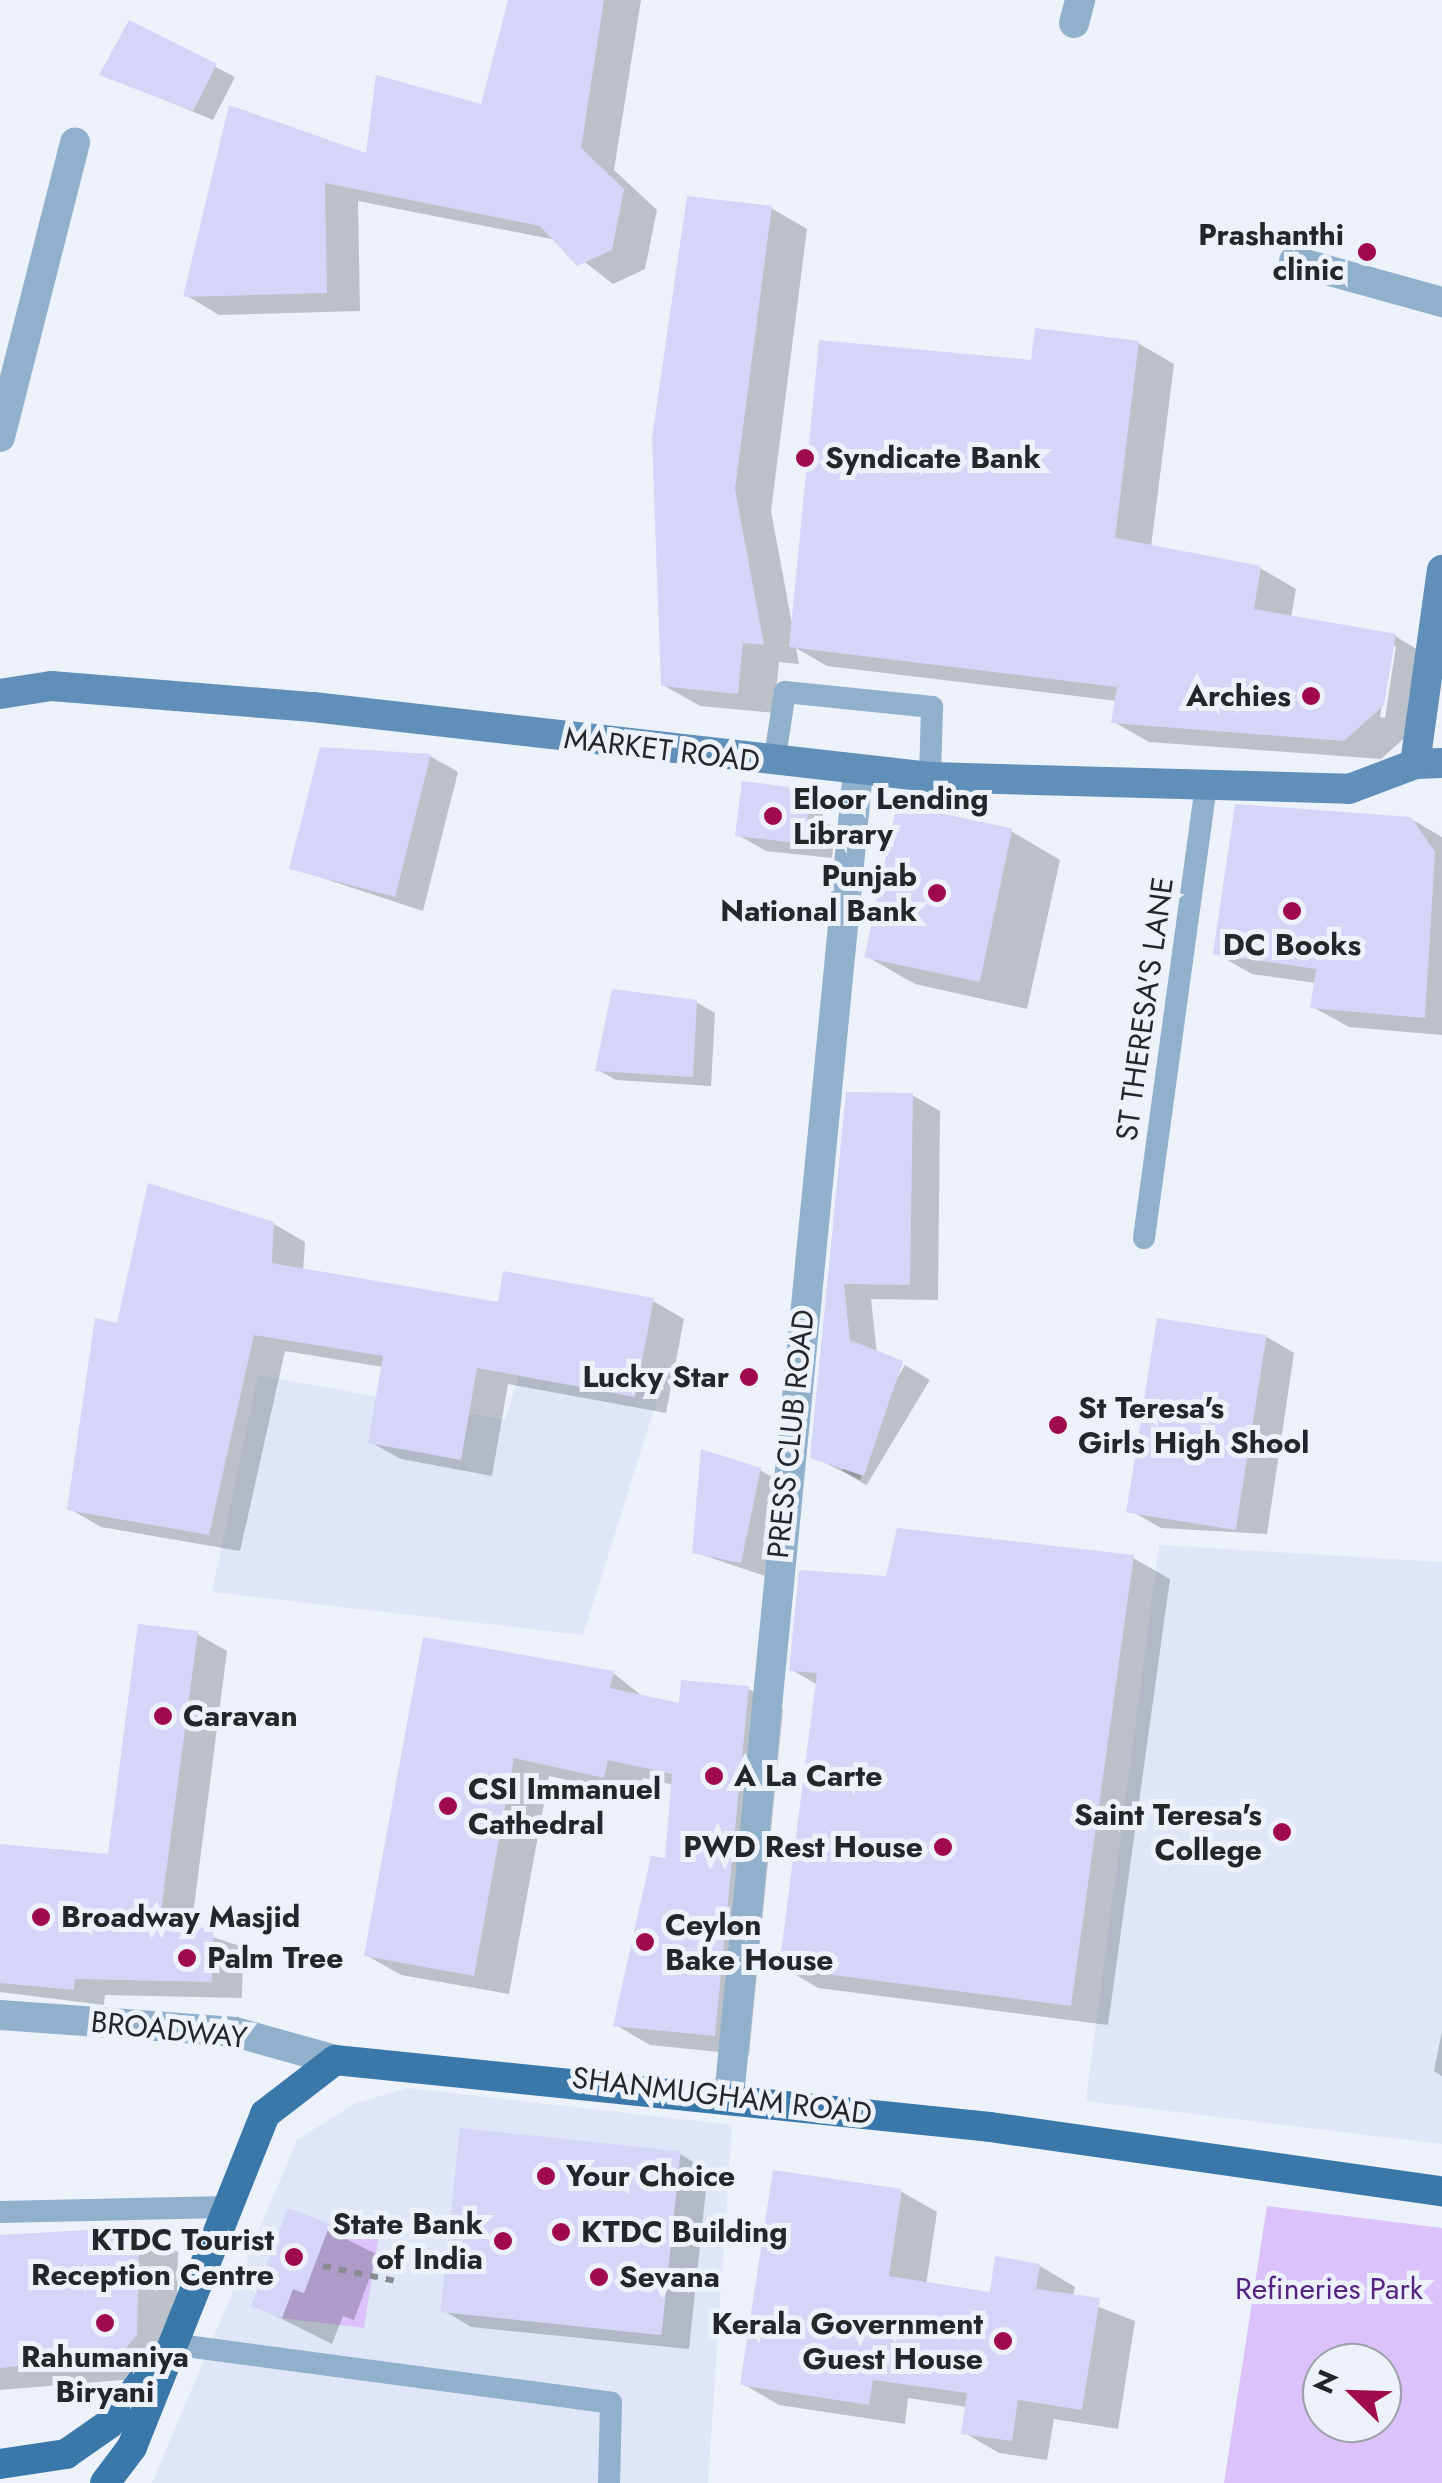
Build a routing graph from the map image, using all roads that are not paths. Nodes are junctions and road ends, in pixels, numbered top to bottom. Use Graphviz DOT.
graph roads {
  1 [pos="75,142"];
  2 [pos="1294,262"];
  3 [pos="1442,302"];
  4 [pos="0,436"];
  5 [pos="1442,570"];
  6 [pos="0,694"];
  7 [pos="774,763"];
  8 [pos="1429,764"];
  9 [pos="858,771"];
  10 [pos="930,777"];
  11 [pos="1206,787"];
  12 [pos="1144,1238"];
  13 [pos="0,2015"];
  14 [pos="335,2060"];
  15 [pos="729,2097"];
  16 [pos="1442,2191"];
  17 [pos="225,2208"];
  18 [pos="0,2212"];
  19 [pos="171,2344"];
  20 [pos="0,2464"];
  21 [pos="67,2468"];
  22 [pos="105,2483"];
  23 [pos="609,2483"];
  1 -- 4 [label="street"];
  2 -- 3 [label="street"];
  5 -- 8 [label="street"];
  6 -- 7 [label="street, MARKET ROAD"];
  7 -- 9 [label="street, MARKET ROAD"];
  7 -- 10 [label="lane"];
  8 -- 11 [label="street, MARKET ROAD"];
  9 -- 10 [label="street, MARKET ROAD"];
  9 -- 15 [label="street, PRESS CLUB ROAD"];
  10 -- 11 [label="street, MARKET ROAD"];
  11 -- 12 [label="lane, ST THERESA'S LANE"];
  13 -- 14 [label="street, BROADWAY"];
  14 -- 15 [label="main road, SHANMUGHAM ROAD"];
  14 -- 17 [label="main road"];
  15 -- 16 [label="main road, SHANMUGHAM ROAD"];
  17 -- 18 [label="lane"];
  17 -- 19 [label="main road"];
  19 -- 21 [label="main road"];
  19 -- 22 [label="main road"];
  19 -- 23 [label="lane"];
  20 -- 21 [label="main road"];
}
